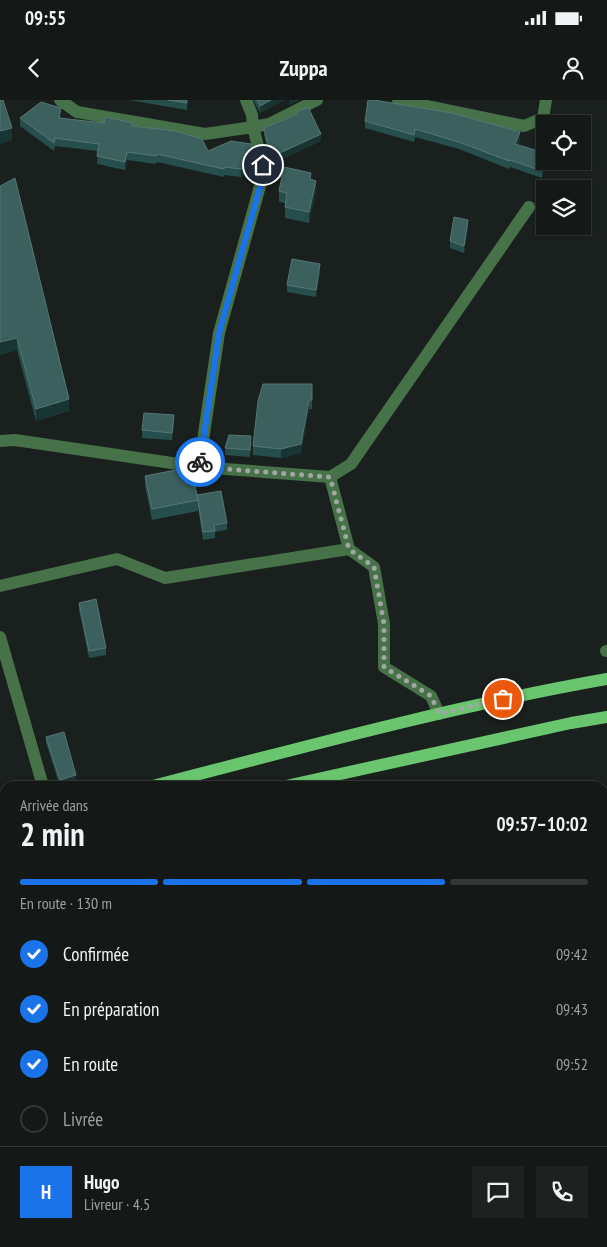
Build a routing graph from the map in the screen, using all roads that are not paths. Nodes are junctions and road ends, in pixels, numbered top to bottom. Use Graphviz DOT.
graph roads {
  1 [pos="60,100"];
  2 [pos="246,100"];
  3 [pos="317,100"];
  4 [pos="398,100"];
  5 [pos="546,100"];
  6 [pos="253,126"];
  7 [pos="529,208"];
  8 [pos="0,441"];
  9 [pos="199,467"];
  10 [pos="330,477"];
  11 [pos="349,549"];
  12 [pos="0,586"];
  13 [pos="0,637"];
  14 [pos="5,676"];
  15 [pos="607,679"];
  16 [pos="439,714"];
  17 [pos="607,716"];
  18 [pos="41,781"];
  19 [pos="173,781"];
  20 [pos="308,781"];
  1 -- 6 [label="street"];
  2 -- 6 [label="street"];
  3 -- 6 [label="street"];
  4 -- 5 [label="street"];
  6 -- 9 [label="street"];
  7 -- 10 [label="street"];
  8 -- 9 [label="street"];
  9 -- 10 [label="street"];
  10 -- 11 [label="street"];
  11 -- 12 [label="street"];
  11 -- 16 [label="street"];
  13 -- 14 [label="street"];
  14 -- 18 [label="street"];
  15 -- 16 [label="main road"];
  16 -- 19 [label="main road"];
  17 -- 20 [label="main road"];
}
